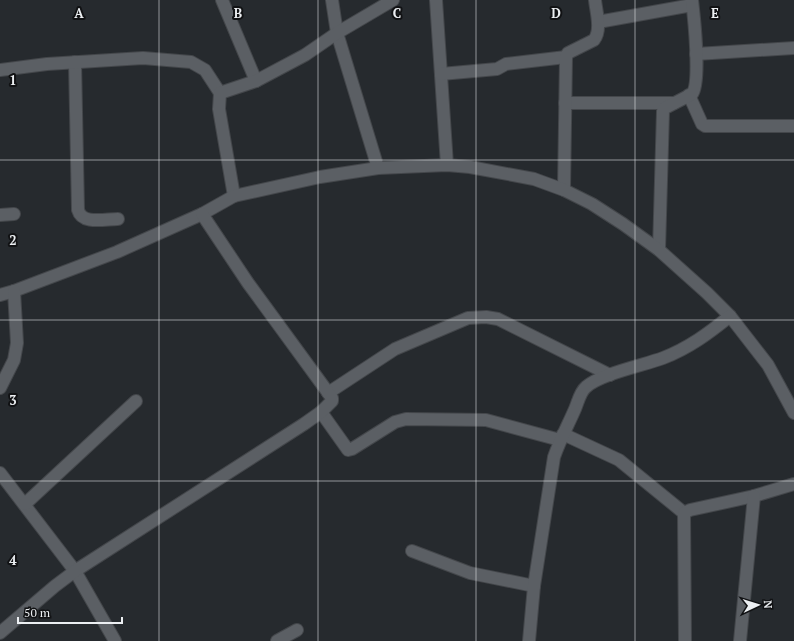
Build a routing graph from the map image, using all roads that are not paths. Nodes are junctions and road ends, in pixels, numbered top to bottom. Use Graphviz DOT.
graph roads {
  1 [pos="222,0"];
  2 [pos="332,0"];
  3 [pos="393,0"];
  4 [pos="436,0"];
  5 [pos="595,0"];
  6 [pos="692,2"];
  7 [pos="598,22"];
  8 [pos="337,33"];
  9 [pos="794,48"];
  10 [pos="696,54"];
  11 [pos="566,57"];
  12 [pos="75,62"];
  13 [pos="0,70"];
  14 [pos="441,74"];
  15 [pos="256,81"];
  16 [pos="220,93"];
  17 [pos="689,95"];
  18 [pos="565,103"];
  19 [pos="675,103"];
  20 [pos="794,126"];
  21 [pos="447,165"];
  22 [pos="378,168"];
  23 [pos="564,190"];
  24 [pos="234,196"];
  25 [pos="14,214"];
  26 [pos="202,214"];
  27 [pos="0,215"];
  28 [pos="118,219"];
  29 [pos="659,250"];
  30 [pos="14,292"];
  31 [pos="0,295"];
  32 [pos="730,316"];
  33 [pos="610,375"];
  34 [pos="0,388"];
  35 [pos="328,393"];
  36 [pos="136,400"];
  37 [pos="321,412"];
  38 [pos="794,413"];
  39 [pos="561,437"];
  40 [pos="0,473"];
  41 [pos="794,484"];
  42 [pos="754,496"];
  43 [pos="25,504"];
  44 [pos="684,513"];
  45 [pos="412,551"];
  46 [pos="75,571"];
  47 [pos="534,586"];
  48 [pos="297,630"];
  49 [pos="0,633"];
  50 [pos="115,641"];
  51 [pos="276,641"];
  52 [pos="528,641"];
  53 [pos="685,641"];
  54 [pos="740,641"];
  1 -- 15 [label="street"];
  2 -- 8 [label="street"];
  3 -- 8 [label="street"];
  4 -- 14 [label="street"];
  5 -- 7 [label="street"];
  6 -- 7 [label="street"];
  6 -- 10 [label="street"];
  7 -- 11 [label="street"];
  8 -- 15 [label="street"];
  8 -- 22 [label="street"];
  9 -- 10 [label="street"];
  10 -- 17 [label="street"];
  11 -- 14 [label="street"];
  11 -- 18 [label="street"];
  12 -- 13 [label="street"];
  12 -- 16 [label="street"];
  12 -- 28 [label="street"];
  14 -- 21 [label="street"];
  15 -- 16 [label="street"];
  16 -- 24 [label="street"];
  17 -- 19 [label="street"];
  17 -- 20 [label="street"];
  18 -- 19 [label="street"];
  18 -- 23 [label="street"];
  19 -- 29 [label="street"];
  21 -- 22 [label="street"];
  21 -- 23 [label="street"];
  22 -- 24 [label="street"];
  23 -- 29 [label="street"];
  24 -- 26 [label="street"];
  25 -- 27 [label="street"];
  26 -- 30 [label="street"];
  26 -- 35 [label="street"];
  29 -- 32 [label="street"];
  30 -- 31 [label="street"];
  30 -- 34 [label="street"];
  32 -- 33 [label="street"];
  32 -- 38 [label="street"];
  33 -- 35 [label="street"];
  33 -- 39 [label="street"];
  35 -- 37 [label="street"];
  36 -- 43 [label="street"];
  37 -- 39 [label="street"];
  37 -- 46 [label="street"];
  39 -- 44 [label="street"];
  39 -- 47 [label="street"];
  40 -- 43 [label="street"];
  41 -- 42 [label="street"];
  42 -- 44 [label="street"];
  42 -- 54 [label="street"];
  43 -- 46 [label="street"];
  44 -- 53 [label="street"];
  45 -- 47 [label="street"];
  46 -- 49 [label="street"];
  46 -- 50 [label="street"];
  47 -- 52 [label="street"];
  48 -- 51 [label="street"];
}
